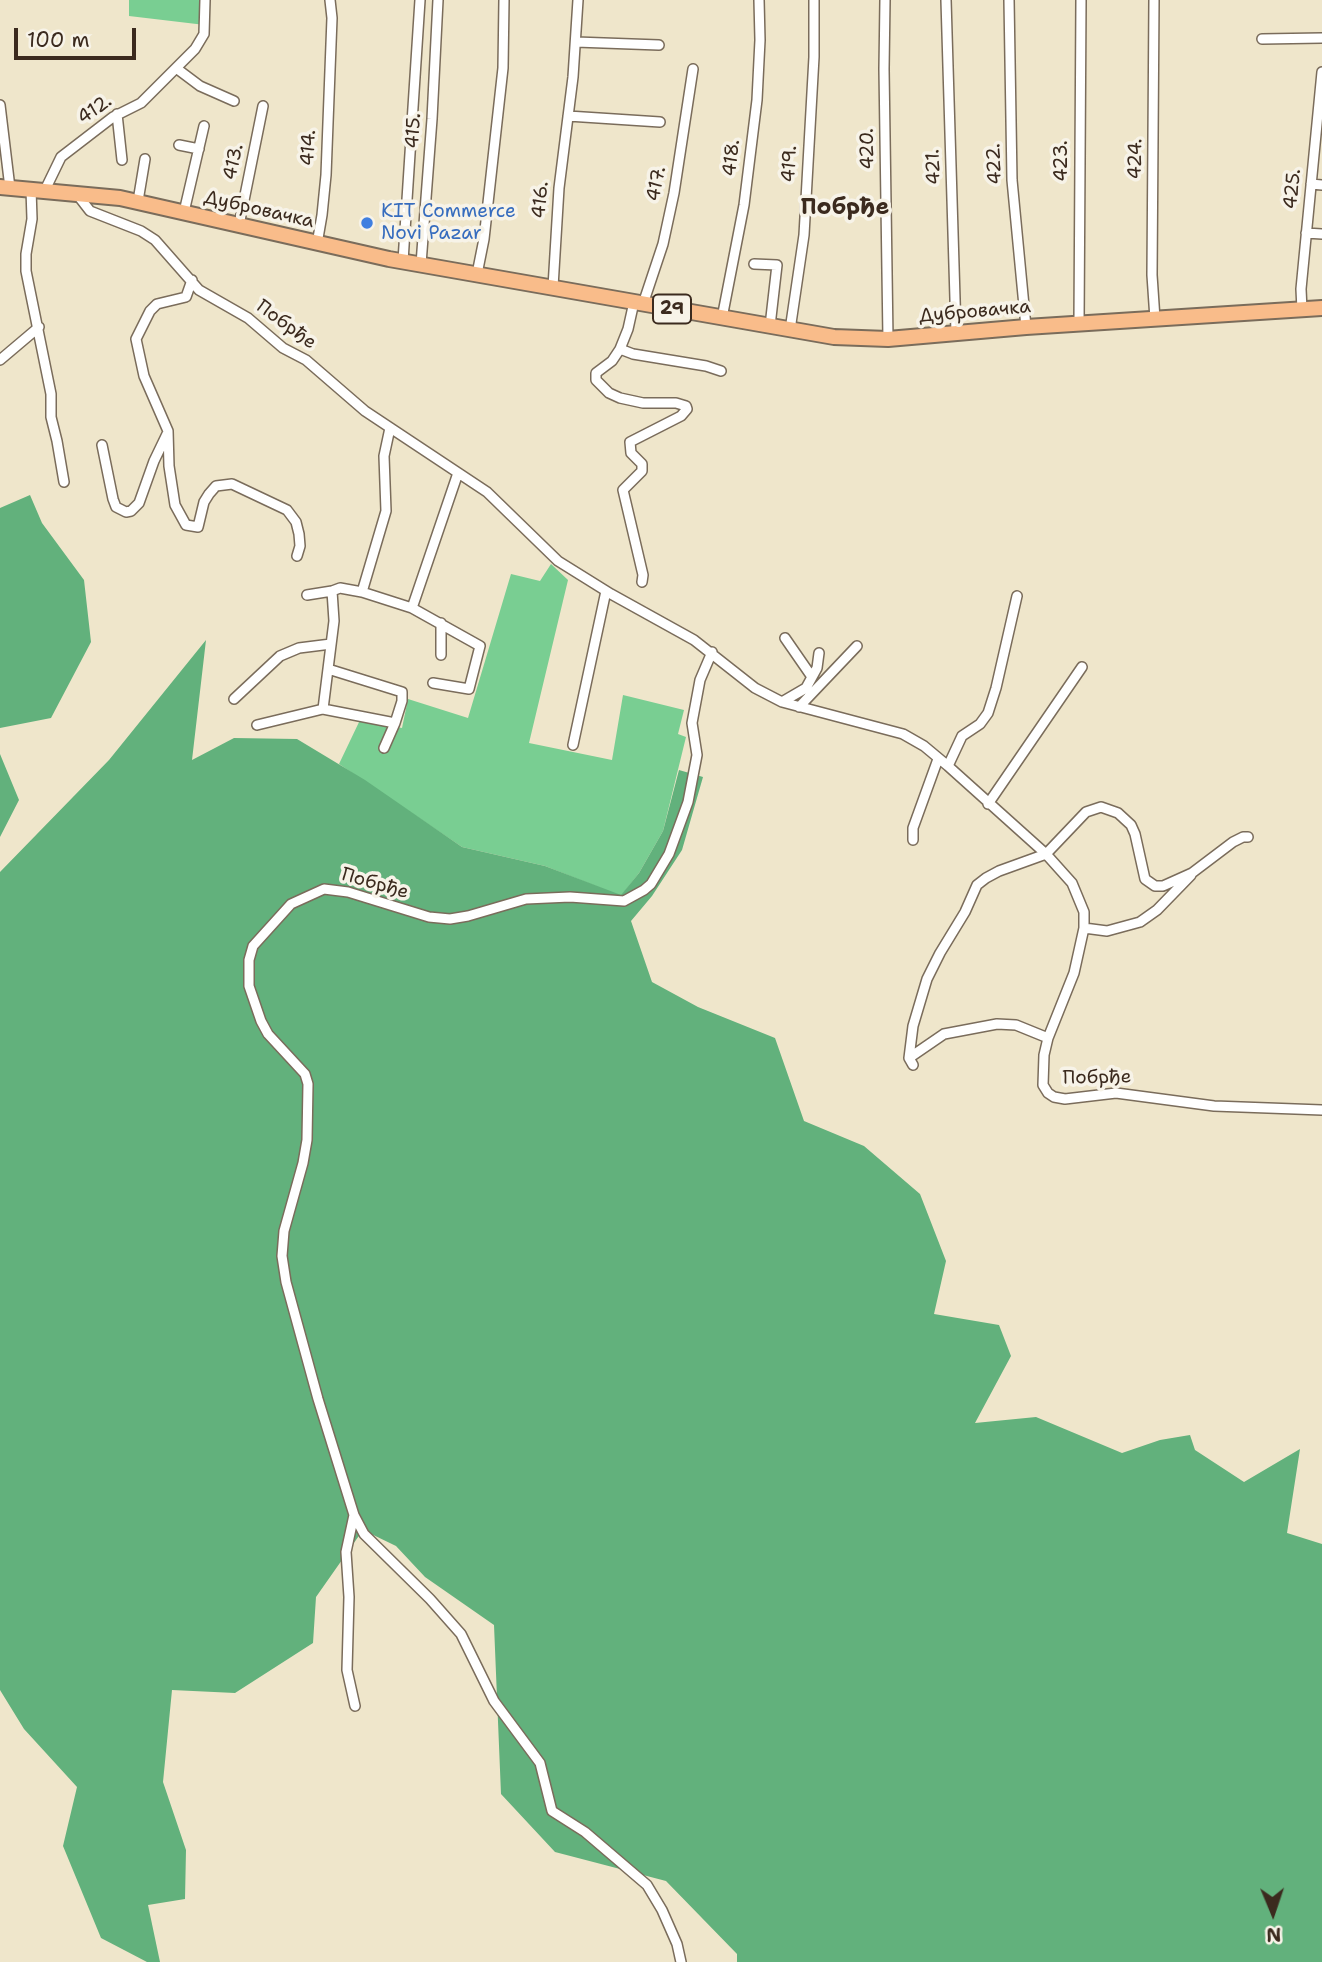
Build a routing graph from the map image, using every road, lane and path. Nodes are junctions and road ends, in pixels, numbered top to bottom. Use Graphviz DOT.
graph roads {
  1 [pos="205,0"];
  2 [pos="330,0"];
  3 [pos="420,0"];
  4 [pos="438,0"];
  5 [pos="504,0"];
  6 [pos="578,0"];
  7 [pos="760,0"];
  8 [pos="814,0"];
  9 [pos="885,0"];
  10 [pos="946,0"];
  11 [pos="1009,0"];
  12 [pos="1081,0"];
  13 [pos="1154,0"];
  14 [pos="1322,38"];
  15 [pos="1262,39"];
  16 [pos="576,43"];
  17 [pos="659,45"];
  18 [pos="176,68"];
  19 [pos="693,69"];
  20 [pos="1322,72"];
  21 [pos="234,101"];
  22 [pos="1320,104"];
  23 [pos="0,105"];
  24 [pos="263,106"];
  25 [pos="117,114"];
  26 [pos="568,116"];
  27 [pos="660,122"];
  28 [pos="204,126"];
  29 [pos="179,145"];
  30 [pos="199,149"];
  31 [pos="145,159"];
  32 [pos="121,160"];
  33 [pos="1311,184"];
  34 [pos="1322,185"];
  35 [pos="5,187"];
  36 [pos="38,190"];
  37 [pos="76,192"];
  38 [pos="138,201"];
  39 [pos="184,212"];
  40 [pos="239,225"];
  41 [pos="1306,233"];
  42 [pos="1322,234"];
  43 [pos="317,244"];
  44 [pos="403,261"];
  45 [pos="421,264"];
  46 [pos="754,264"];
  47 [pos="477,274"];
  48 [pos="192,281"];
  49 [pos="553,287"];
  50 [pos="639,303"];
  51 [pos="1322,308"];
  52 [pos="1302,310"];
  53 [pos="722,318"];
  54 [pos="1155,319"];
  55 [pos="1079,323"];
  56 [pos="770,326"];
  57 [pos="39,327"];
  58 [pos="1026,327"];
  59 [pos="790,330"];
  60 [pos="956,332"];
  61 [pos="888,339"];
  62 [pos="621,349"];
  63 [pos="0,360"];
  64 [pos="721,371"];
  65 [pos="390,428"];
  66 [pos="168,431"];
  67 [pos="102,444"];
  68 [pos="458,473"];
  69 [pos="64,482"];
  70 [pos="297,556"];
  71 [pos="642,582"];
  72 [pos="332,591"];
  73 [pos="606,591"];
  74 [pos="362,592"];
  75 [pos="307,595"];
  76 [pos="1017,596"];
  77 [pos="412,608"];
  78 [pos="441,623"];
  79 [pos="785,638"];
  80 [pos="331,644"];
  81 [pos="857,646"];
  82 [pos="712,652"];
  83 [pos="819,653"];
  84 [pos="441,655"];
  85 [pos="1082,667"];
  86 [pos="328,669"];
  87 [pos="812,677"];
  88 [pos="433,683"];
  89 [pos="234,699"];
  90 [pos="782,702"];
  91 [pos="799,707"];
  92 [pos="323,709"];
  93 [pos="394,723"];
  94 [pos="257,725"];
  95 [pos="573,745"];
  96 [pos="384,748"];
  97 [pos="938,759"];
  98 [pos="948,766"];
  99 [pos="988,804"];
  100 [pos="1248,838"];
  101 [pos="913,840"];
  102 [pos="1046,854"];
  103 [pos="1192,873"];
  104 [pos="1084,928"];
  105 [pos="1048,1038"];
  106 [pos="1322,1110"];
  107 [pos="354,1515"];
  108 [pos="355,1706"];
  109 [pos="681,1962"];
  1 -- 18 [label="street, 412."];
  2 -- 43 [label="street, 414."];
  3 -- 44 [label="street, 415."];
  4 -- 45 [label="street, 415."];
  5 -- 47 [label="street"];
  6 -- 16 [label="street, 416."];
  7 -- 53 [label="street, 418."];
  8 -- 59 [label="street, 419."];
  9 -- 61 [label="street, 420."];
  10 -- 60 [label="street, 421."];
  11 -- 58 [label="street, 422."];
  12 -- 55 [label="street, 423."];
  13 -- 54 [label="street, 424."];
  14 -- 15 [label="street"];
  16 -- 17 [label="street"];
  16 -- 26 [label="street, 416."];
  18 -- 21 [label="street"];
  18 -- 25 [label="street, 412."];
  19 -- 50 [label="street, 417."];
  20 -- 22 [label="street, 425."];
  22 -- 33 [label="street, 425."];
  23 -- 35 [label="street"];
  24 -- 40 [label="street, 413."];
  25 -- 32 [label="street"];
  25 -- 36 [label="street, 412."];
  26 -- 27 [label="street"];
  26 -- 49 [label="street, 416."];
  28 -- 30 [label="street, 413."];
  29 -- 30 [label="street"];
  30 -- 39 [label="street, 413."];
  31 -- 38 [label="street"];
  33 -- 34 [label="street"];
  33 -- 41 [label="street, 425."];
  35 -- 36 [label="main road, 29"];
  36 -- 37 [label="main road, Дубровачка / 29"];
  36 -- 57 [label="street"];
  37 -- 38 [label="main road, Дубровачка / 29"];
  37 -- 48 [label="street, Побрђе"];
  38 -- 39 [label="main road, Дубровачка / 29"];
  39 -- 40 [label="main road, Дубровачка / 29"];
  40 -- 43 [label="main road, Дубровачка / 29"];
  41 -- 42 [label="street"];
  41 -- 52 [label="street, 425."];
  43 -- 44 [label="main road, Дубровачка / 29"];
  44 -- 45 [label="main road, Дубровачка / 29"];
  45 -- 47 [label="main road, Дубровачка / 29"];
  46 -- 56 [label="street"];
  47 -- 49 [label="main road, Дубровачка / 29"];
  48 -- 65 [label="street, Побрђе"];
  48 -- 66 [label="street"];
  49 -- 50 [label="main road, Дубровачка / 29"];
  50 -- 53 [label="main road, Дубровачка / 29"];
  50 -- 62 [label="street"];
  51 -- 52 [label="main road, Дубровачка / 29"];
  52 -- 54 [label="main road, Дубровачка / 29"];
  53 -- 56 [label="main road, Дубровачка / 29"];
  54 -- 55 [label="main road, Дубровачка / 29"];
  55 -- 58 [label="main road, Дубровачка / 29"];
  56 -- 59 [label="main road, Дубровачка / 29"];
  57 -- 63 [label="street"];
  57 -- 69 [label="street"];
  58 -- 60 [label="main road, Дубровачка / 29"];
  59 -- 61 [label="main road, Дубровачка / 29"];
  60 -- 61 [label="main road, Дубровачка / 29"];
  62 -- 64 [label="street"];
  62 -- 71 [label="street"];
  65 -- 68 [label="street, Побрђе"];
  65 -- 74 [label="street"];
  66 -- 67 [label="street"];
  66 -- 70 [label="street"];
  68 -- 73 [label="street, Побрђе"];
  68 -- 77 [label="street"];
  72 -- 74 [label="street"];
  72 -- 75 [label="street"];
  72 -- 80 [label="street"];
  73 -- 82 [label="street, Побрђе"];
  73 -- 95 [label="street"];
  74 -- 77 [label="street"];
  76 -- 98 [label="street"];
  77 -- 78 [label="street"];
  78 -- 84 [label="street"];
  78 -- 88 [label="street"];
  79 -- 87 [label="street"];
  80 -- 86 [label="street"];
  80 -- 89 [label="street"];
  81 -- 91 [label="street"];
  82 -- 90 [label="street, Побрђе"];
  82 -- 107 [label="street, Побрђе"];
  83 -- 87 [label="street"];
  85 -- 99 [label="street"];
  86 -- 92 [label="street"];
  86 -- 93 [label="street"];
  87 -- 90 [label="street"];
  90 -- 91 [label="street, Побрђе"];
  91 -- 97 [label="street, Побрђе"];
  92 -- 93 [label="street"];
  92 -- 94 [label="street"];
  93 -- 96 [label="street"];
  97 -- 98 [label="street, Побрђе"];
  97 -- 101 [label="street"];
  98 -- 99 [label="street, Побрђе"];
  99 -- 102 [label="street, Побрђе"];
  100 -- 103 [label="street"];
  102 -- 103 [label="street"];
  102 -- 104 [label="street, Побрђе"];
  102 -- 105 [label="street"];
  103 -- 104 [label="street"];
  104 -- 105 [label="street, Побрђе"];
  105 -- 106 [label="street, Побрђе"];
  107 -- 108 [label="street"];
  107 -- 109 [label="street"];
}
